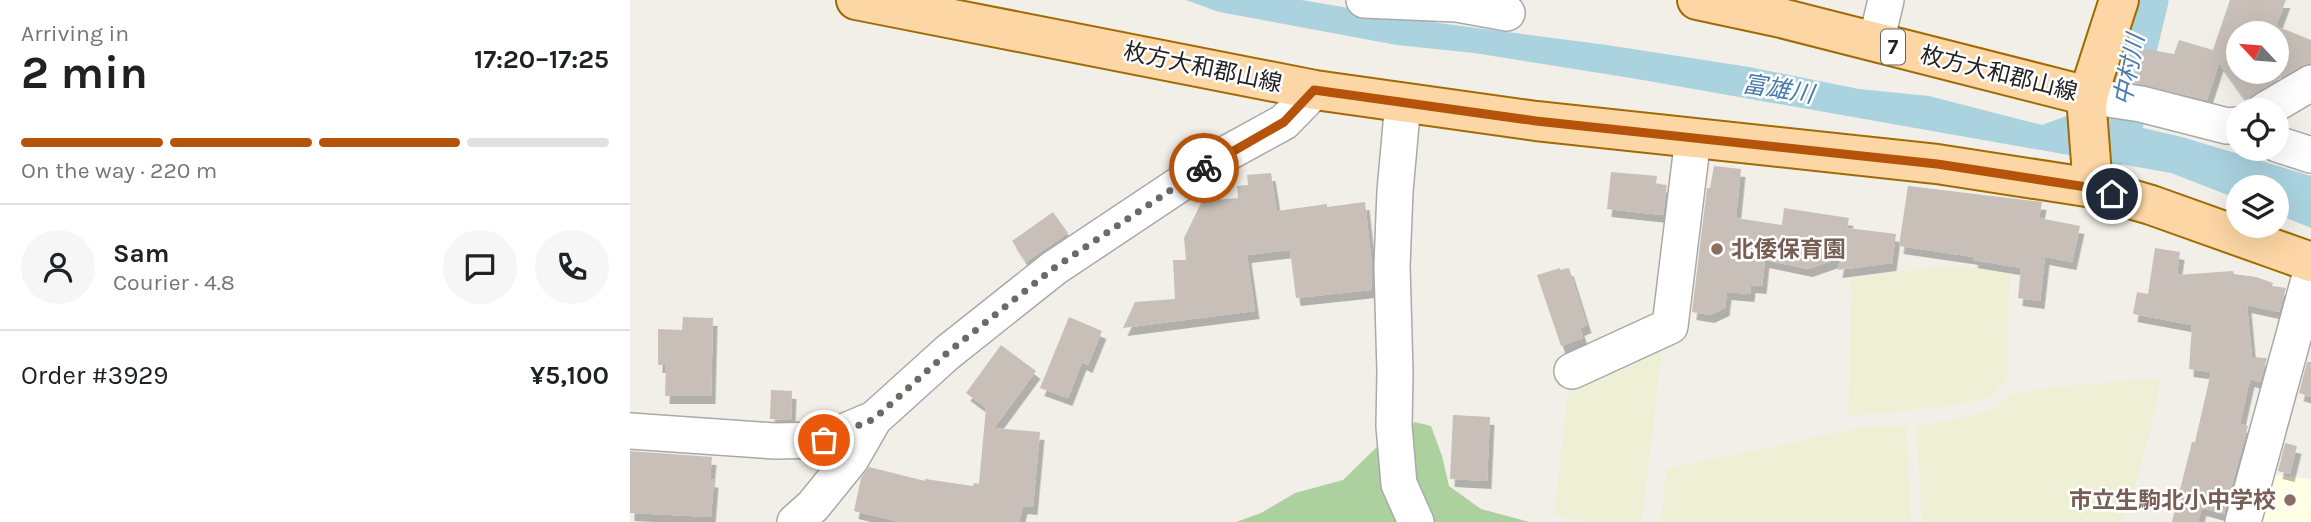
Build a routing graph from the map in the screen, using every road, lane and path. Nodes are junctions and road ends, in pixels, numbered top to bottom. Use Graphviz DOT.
graph roads {
  1 [pos="856,0"];
  2 [pos="1364,0"];
  3 [pos="1697,0"];
  4 [pos="1886,0"];
  5 [pos="2119,0"];
  6 [pos="1507,13"];
  7 [pos="1876,42"];
  8 [pos="2311,83"];
  9 [pos="1314,90"];
  10 [pos="2285,98"];
  11 [pos="1402,102"];
  12 [pos="2088,103"];
  13 [pos="2226,127"];
  14 [pos="1693,138"];
  15 [pos="2289,148"];
  16 [pos="2311,155"];
  17 [pos="2092,178"];
  18 [pos="2311,262"];
  19 [pos="2311,272"];
  20 [pos="1572,371"];
  21 [pos="874,419"];
  22 [pos="630,431"];
  23 [pos="815,517"];
  24 [pos="1416,522"];
  25 [pos="2243,522"];
  1 -- 9 [label="main road, 枚方大和郡山線"];
  2 -- 6 [label="street"];
  3 -- 7 [label="main road, 枚方大和郡山線 / 7"];
  4 -- 7 [label="street"];
  5 -- 12 [label="main road"];
  7 -- 12 [label="main road, 枚方大和郡山線 / 7"];
  8 -- 10 [label="street"];
  9 -- 11 [label="main road, 枚方大和郡山線"];
  9 -- 21 [label="street"];
  11 -- 14 [label="main road, 枚方大和郡山線"];
  11 -- 24 [label="street"];
  12 -- 13 [label="street"];
  12 -- 17 [label="main road, 枚方大和郡山線"];
  14 -- 17 [label="main road, 枚方大和郡山線"];
  14 -- 20 [label="street"];
  15 -- 16 [label="street"];
  17 -- 18 [label="main road, 枚方大和郡山線"];
  19 -- 25 [label="street"];
  21 -- 22 [label="street"];
  21 -- 23 [label="street"];
}
